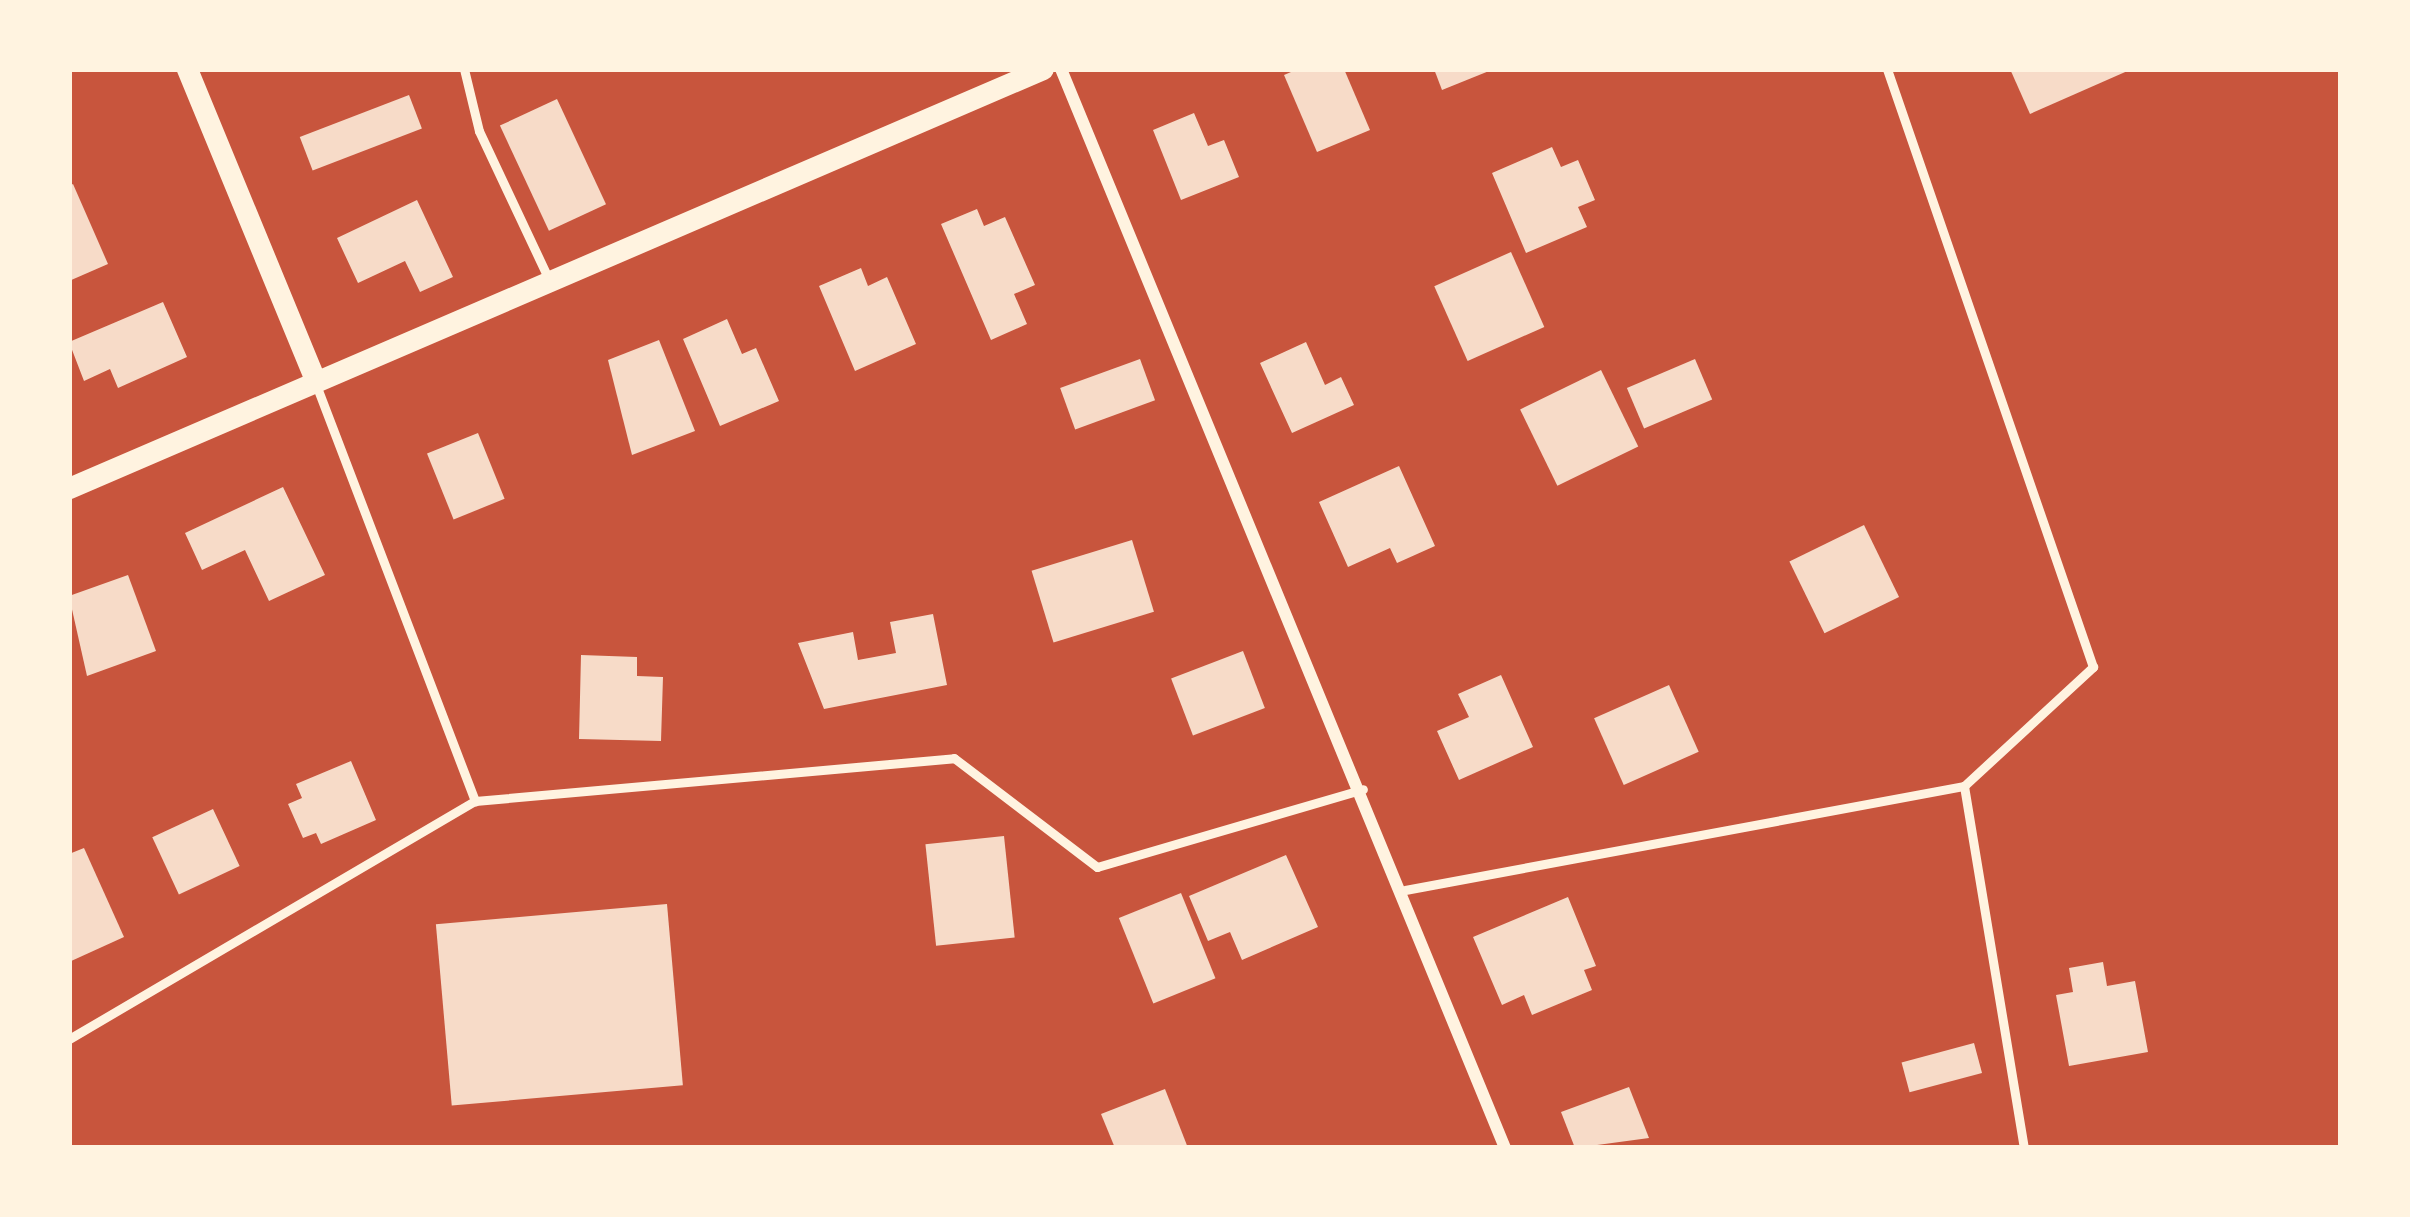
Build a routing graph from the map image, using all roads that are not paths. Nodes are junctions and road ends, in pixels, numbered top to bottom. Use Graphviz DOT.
graph roads {
  1 [pos="187,69"];
  2 [pos="464,69"];
  3 [pos="1043,69"];
  4 [pos="1061,69"];
  5 [pos="1887,69"];
  6 [pos="552,287"];
  7 [pos="315,380"];
  8 [pos="69,488"];
  9 [pos="1964,786"];
  10 [pos="1363,789"];
  11 [pos="475,801"];
  12 [pos="1405,890"];
  13 [pos="69,1040"];
  14 [pos="1505,1148"];
  15 [pos="2024,1148"];
  1 -- 7 [label="street"];
  2 -- 6 [label="lane"];
  3 -- 6 [label="street"];
  4 -- 10 [label="street"];
  5 -- 9 [label="lane"];
  6 -- 7 [label="street"];
  7 -- 8 [label="street"];
  7 -- 11 [label="lane"];
  9 -- 12 [label="lane"];
  9 -- 15 [label="lane"];
  10 -- 11 [label="lane"];
  10 -- 12 [label="street"];
  11 -- 13 [label="lane"];
  12 -- 14 [label="street"];
}
